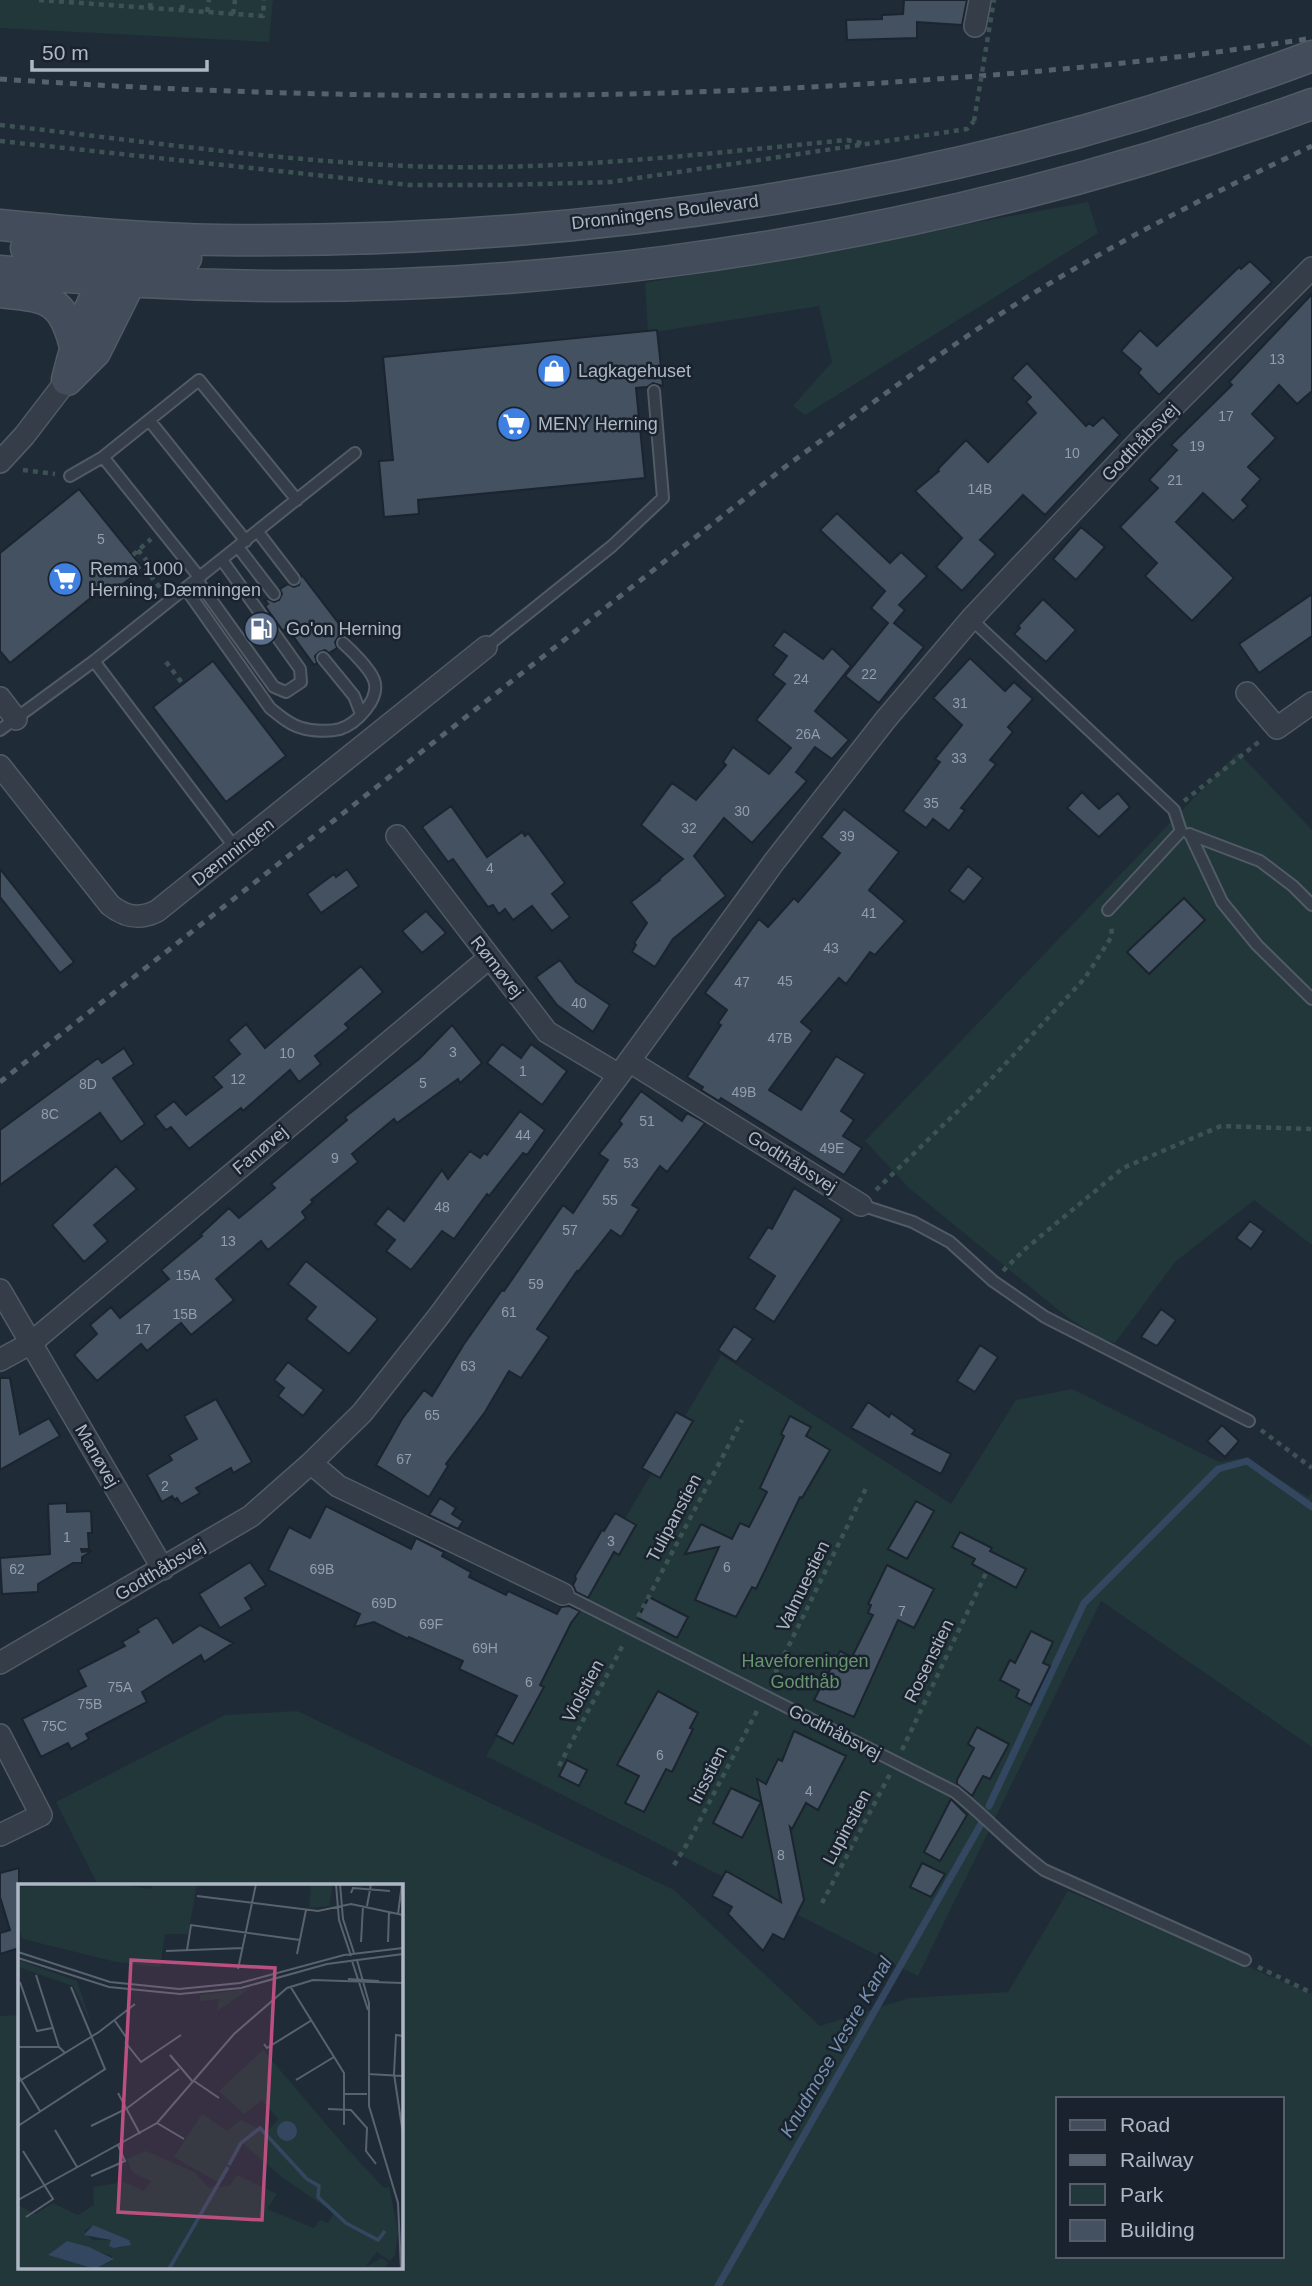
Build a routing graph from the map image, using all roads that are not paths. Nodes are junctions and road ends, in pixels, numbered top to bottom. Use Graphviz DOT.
graph roads {
  1 [pos="980,0"];
  2 [pos="975,26"];
  3 [pos="1312,55"];
  4 [pos="1312,104"];
  5 [pos="0,225"];
  6 [pos="328,238"];
  7 [pos="0,246"];
  8 [pos="1312,268"];
  9 [pos="0,271"];
  10 [pos="118,276"];
  11 [pos="0,292"];
  12 [pos="75,347"];
  13 [pos="67,380"];
  14 [pos="654,391"];
  15 [pos="149,420"];
  16 [pos="355,453"];
  17 [pos="103,457"];
  18 [pos="0,462"];
  19 [pos="70,476"];
  20 [pos="297,500"];
  21 [pos="258,532"];
  22 [pos="242,544"];
  23 [pos="222,560"];
  24 [pos="199,579"];
  25 [pos="294,579"];
  26 [pos="186,589"];
  27 [pos="274,594"];
  28 [pos="971,619"];
  29 [pos="343,643"];
  30 [pos="486,647"];
  31 [pos="323,658"];
  32 [pos="94,661"];
  33 [pos="1247,693"];
  34 [pos="0,698"];
  35 [pos="1312,703"];
  36 [pos="361,714"];
  37 [pos="8,724"];
  38 [pos="0,765"];
  39 [pos="1185,832"];
  40 [pos="397,835"];
  41 [pos="236,849"];
  42 [pos="1312,905"];
  43 [pos="1108,910"];
  44 [pos="489,958"];
  45 [pos="1312,999"];
  46 [pos="624,1068"];
  47 [pos="861,1205"];
  48 [pos="0,1290"];
  49 [pos="31,1343"];
  50 [pos="0,1360"];
  51 [pos="1249,1421"];
  52 [pos="311,1463"];
  53 [pos="163,1569"];
  54 [pos="563,1594"];
  55 [pos="0,1663"];
  56 [pos="0,1735"];
  57 [pos="0,1835"];
  58 [pos="1245,1960"];
  1 -- 2 [label="street"];
  3 -- 6 [label="main road, Dronningens Boulevard"];
  4 -- 10 [label="main road"];
  5 -- 6 [label="main road, Dronningens Boulevard"];
  6 -- 10 [label="main road"];
  7 -- 10 [label="main road"];
  8 -- 28 [label="street, Godthåbsvej"];
  9 -- 10 [label="main road"];
  10 -- 12 [label="main road"];
  10 -- 13 [label="main road"];
  11 -- 12 [label="main road"];
  12 -- 13 [label="main road"];
  13 -- 18 [label="street"];
  14 -- 30 [label="lane"];
  15 -- 17 [label="lane"];
  15 -- 20 [label="lane"];
  15 -- 22 [label="lane"];
  16 -- 20 [label="lane"];
  17 -- 19 [label="lane"];
  17 -- 24 [label="lane"];
  20 -- 21 [label="lane"];
  21 -- 22 [label="lane"];
  21 -- 25 [label="lane"];
  22 -- 23 [label="lane"];
  22 -- 27 [label="lane"];
  23 -- 24 [label="lane"];
  23 -- 24 [label="lane"];
  24 -- 26 [label="lane"];
  26 -- 32 [label="lane"];
  26 -- 36 [label="lane"];
  28 -- 39 [label="lane"];
  28 -- 46 [label="street, Godthåbsvej"];
  29 -- 36 [label="lane"];
  30 -- 41 [label="street, Dæmningen"];
  31 -- 36 [label="lane"];
  32 -- 37 [label="lane"];
  32 -- 41 [label="lane"];
  33 -- 35 [label="street"];
  34 -- 37 [label="street"];
  38 -- 41 [label="street, Dæmningen"];
  39 -- 42 [label="lane"];
  39 -- 43 [label="lane"];
  39 -- 45 [label="lane"];
  40 -- 44 [label="street, Rømøvej"];
  44 -- 46 [label="street, Rømøvej"];
  44 -- 49 [label="street, Fanøvej"];
  46 -- 47 [label="street, Godthåbsvej"];
  46 -- 52 [label="street, Godthåbsvej"];
  47 -- 51 [label="lane, Godthåbsvej"];
  48 -- 49 [label="street, Manøvej"];
  49 -- 50 [label="street"];
  49 -- 53 [label="street, Manøvej"];
  52 -- 53 [label="street, Godthåbsvej"];
  52 -- 54 [label="street, Godthåbsvej"];
  53 -- 55 [label="street, Godthåbsvej"];
  54 -- 58 [label="lane, Godthåbsvej"];
  56 -- 57 [label="street"];
}
